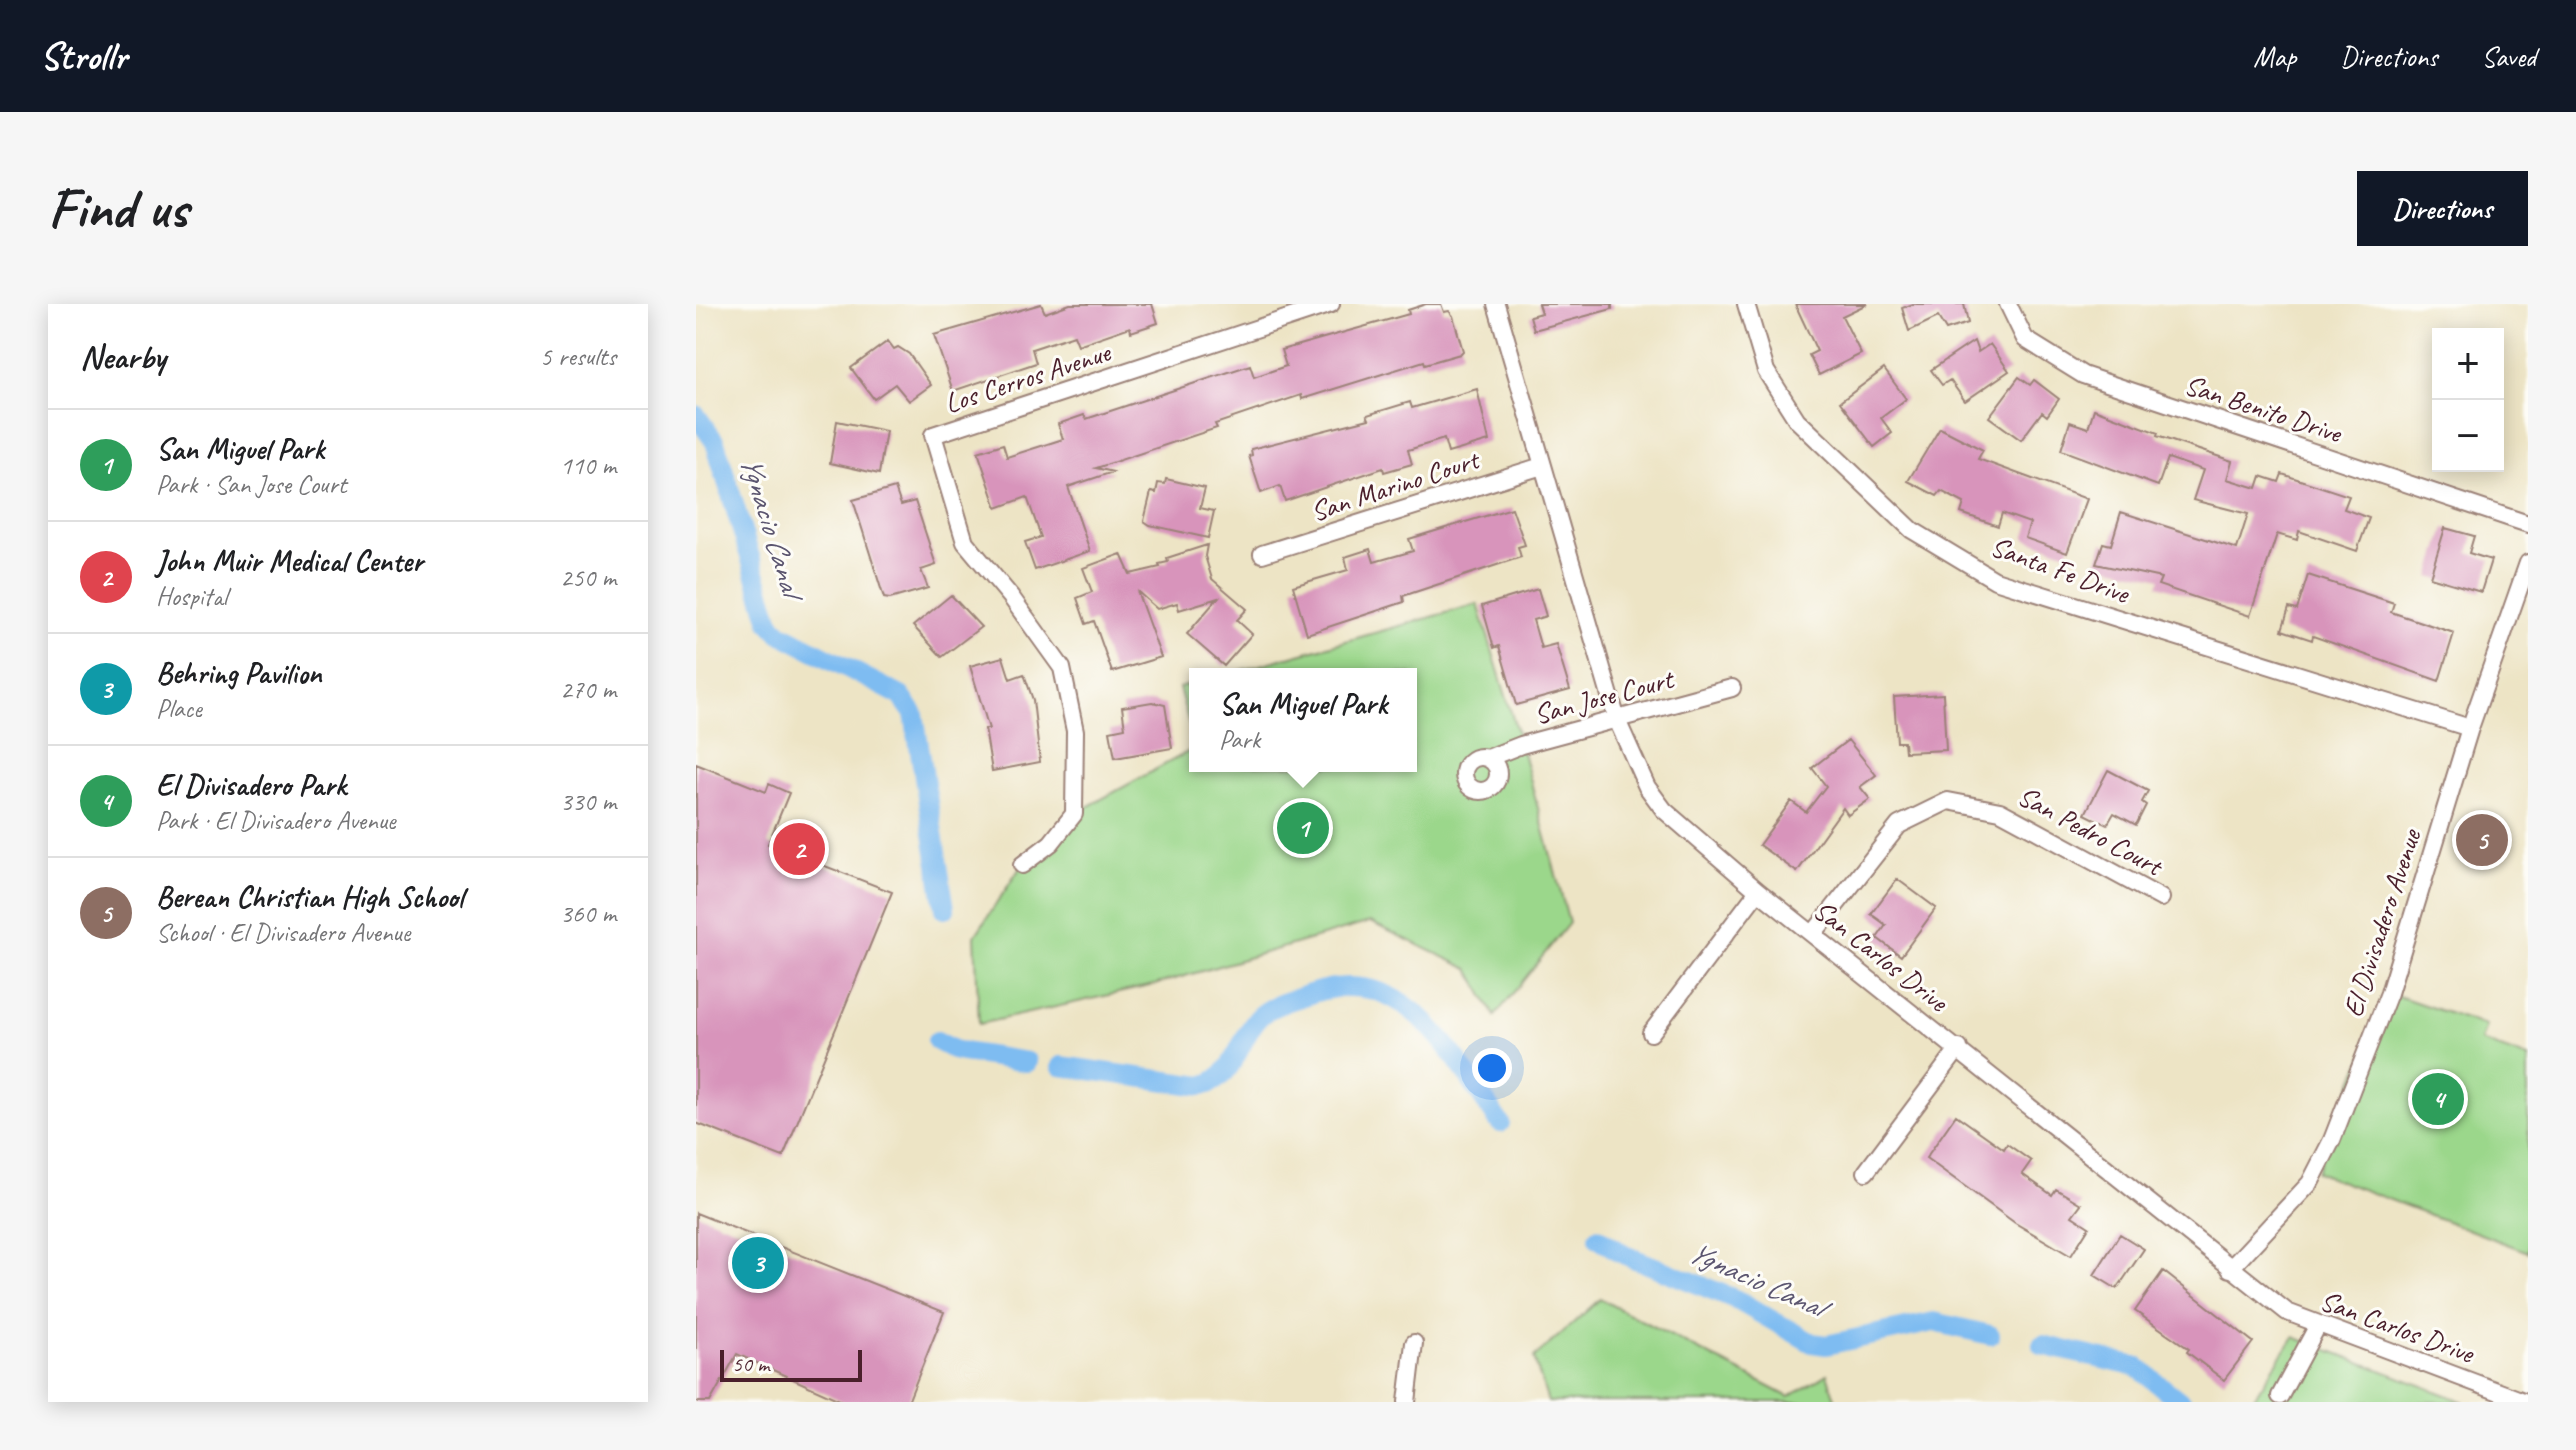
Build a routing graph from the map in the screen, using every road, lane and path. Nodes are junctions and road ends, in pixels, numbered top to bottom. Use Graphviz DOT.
graph roads {
  1 [pos="1331,304"];
  2 [pos="1496,304"];
  3 [pos="1746,304"];
  4 [pos="2008,304"];
  5 [pos="1542,466"];
  6 [pos="2528,524"];
  7 [pos="1262,554"];
  8 [pos="2528,563"];
  9 [pos="1732,688"];
  10 [pos="1617,720"];
  11 [pos="2470,728"];
  12 [pos="1488,758"];
  13 [pos="1022,865"];
  14 [pos="1758,891"];
  15 [pos="2161,898"];
  16 [pos="1813,934"];
  17 [pos="1651,1033"];
  18 [pos="1959,1048"];
  19 [pos="1866,1172"];
  20 [pos="2230,1269"];
  21 [pos="2318,1325"];
  22 [pos="1414,1343"];
  23 [pos="2280,1396"];
  24 [pos="1407,1402"];
  25 [pos="2526,1402"];
  1 -- 13 [label="street, Los Cerros Avenue"];
  2 -- 5 [label="street, San Carlos Drive"];
  3 -- 11 [label="street, Santa Fe Drive"];
  4 -- 6 [label="street, San Benito Drive"];
  5 -- 7 [label="street, San Marino Court"];
  5 -- 10 [label="street, San Carlos Drive"];
  8 -- 11 [label="street, El Divisadero Avenue"];
  9 -- 10 [label="street, San Jose Court"];
  10 -- 12 [label="street, San Jose Court"];
  10 -- 14 [label="street, San Carlos Drive"];
  11 -- 20 [label="street, El Divisadero Avenue"];
  14 -- 16 [label="street, San Carlos Drive"];
  14 -- 17 [label="street"];
  15 -- 16 [label="street, San Pedro Court"];
  16 -- 18 [label="street, San Carlos Drive"];
  18 -- 19 [label="street"];
  18 -- 20 [label="street, San Carlos Drive"];
  20 -- 21 [label="street, San Carlos Drive"];
  21 -- 23 [label="street"];
  21 -- 25 [label="street, San Carlos Drive"];
  22 -- 24 [label="street"];
}
